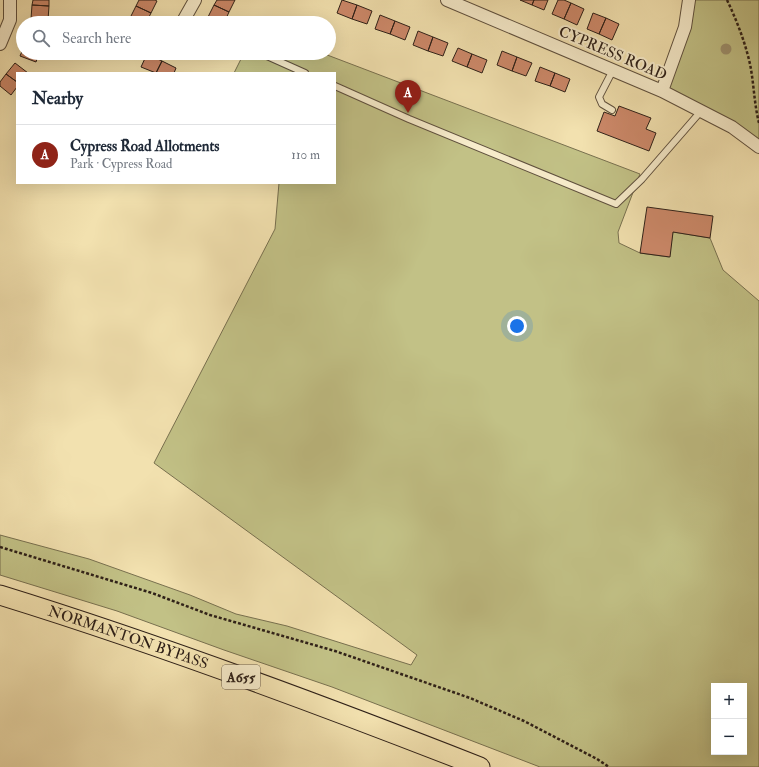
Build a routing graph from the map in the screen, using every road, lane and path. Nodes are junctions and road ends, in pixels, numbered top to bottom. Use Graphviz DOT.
graph roads {
  1 [pos="10,0"];
  2 [pos="195,0"];
  3 [pos="447,0"];
  4 [pos="689,0"];
  5 [pos="727,0"];
  6 [pos="186,16"];
  7 [pos="0,44"];
  8 [pos="277,60"];
  9 [pos="613,70"];
  10 [pos="303,72"];
  11 [pos="336,86"];
  12 [pos="662,91"];
  13 [pos="599,97"];
  14 [pos="592,98"];
  15 [pos="612,110"];
  16 [pos="702,110"];
  17 [pos="759,123"];
  18 [pos="759,147"];
  19 [pos="0,547"];
  20 [pos="0,595"];
  21 [pos="480,767"];
  22 [pos="609,767"];
  1 -- 7 [label="street"];
  2 -- 6 [label="street"];
  3 -- 9 [label="street, CYPRESS ROAD"];
  4 -- 12 [label="street"];
  5 -- 17 [label="path"];
  8 -- 10 [label="lane"];
  9 -- 12 [label="street, CYPRESS ROAD"];
  9 -- 13 [label="lane"];
  11 -- 16 [label="lane"];
  12 -- 16 [label="street, CYPRESS ROAD"];
  13 -- 14 [label="lane"];
  13 -- 15 [label="lane"];
  16 -- 18 [label="street, CYPRESS ROAD"];
  19 -- 22 [label="path"];
  20 -- 21 [label="main road, NORMANTON BYPASS / A655"];
}
